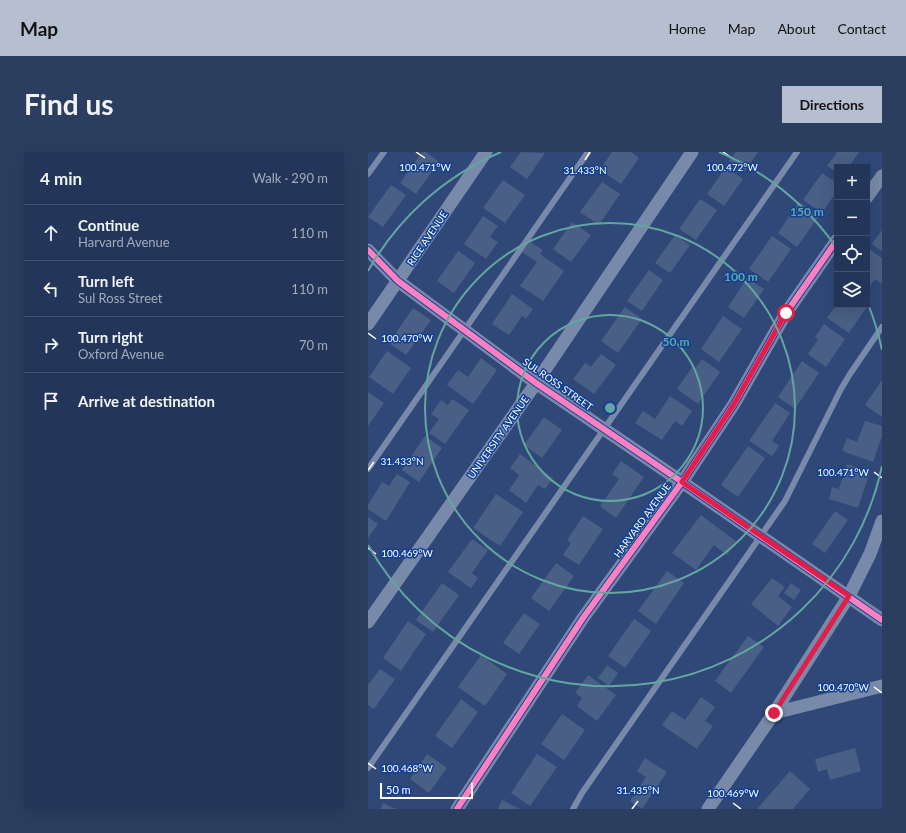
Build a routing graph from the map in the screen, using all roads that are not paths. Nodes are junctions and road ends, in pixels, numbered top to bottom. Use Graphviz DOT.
graph roads {
  1 [pos="384,152"];
  2 [pos="486,152"];
  3 [pos="588,152"];
  4 [pos="692,152"];
  5 [pos="797,152"];
  6 [pos="368,174"];
  7 [pos="882,176"];
  8 [pos="870,193"];
  9 [pos="834,244"];
  10 [pos="368,250"];
  11 [pos="398,281"];
  12 [pos="368,324"];
  13 [pos="882,327"];
  14 [pos="464,330"];
  15 [pos="536,383"];
  16 [pos="604,429"];
  17 [pos="368,469"];
  18 [pos="682,482"];
  19 [pos="882,520"];
  20 [pos="761,536"];
  21 [pos="849,596"];
  22 [pos="882,620"];
  23 [pos="368,622"];
  24 [pos="882,686"];
  25 [pos="774,713"];
  26 [pos="368,768"];
  27 [pos="457,809"];
  28 [pos="573,809"];
  29 [pos="708,809"];
  1 -- 6 [label="lane"];
  2 -- 11 [label="street, RICE AVENUE"];
  3 -- 14 [label="lane"];
  4 -- 15 [label="street, UNIVERSITY AVENUE"];
  5 -- 16 [label="lane"];
  7 -- 8 [label="street"];
  9 -- 18 [label="street, HARVARD AVENUE"];
  10 -- 11 [label="street, SUL ROSS STREET"];
  11 -- 12 [label="street, RICE AVENUE"];
  11 -- 14 [label="street, SUL ROSS STREET"];
  13 -- 20 [label="lane"];
  14 -- 15 [label="street, SUL ROSS STREET"];
  14 -- 17 [label="lane"];
  15 -- 16 [label="street, SUL ROSS STREET"];
  15 -- 23 [label="street, UNIVERSITY AVENUE"];
  16 -- 18 [label="street, SUL ROSS STREET"];
  16 -- 26 [label="lane"];
  18 -- 20 [label="street, SUL ROSS STREET"];
  18 -- 27 [label="street, HARVARD AVENUE"];
  19 -- 21 [label="street"];
  20 -- 21 [label="street, SUL ROSS STREET"];
  20 -- 28 [label="lane"];
  21 -- 22 [label="street, SUL ROSS STREET"];
  21 -- 25 [label="street"];
  24 -- 25 [label="street"];
  25 -- 29 [label="street"];
}
